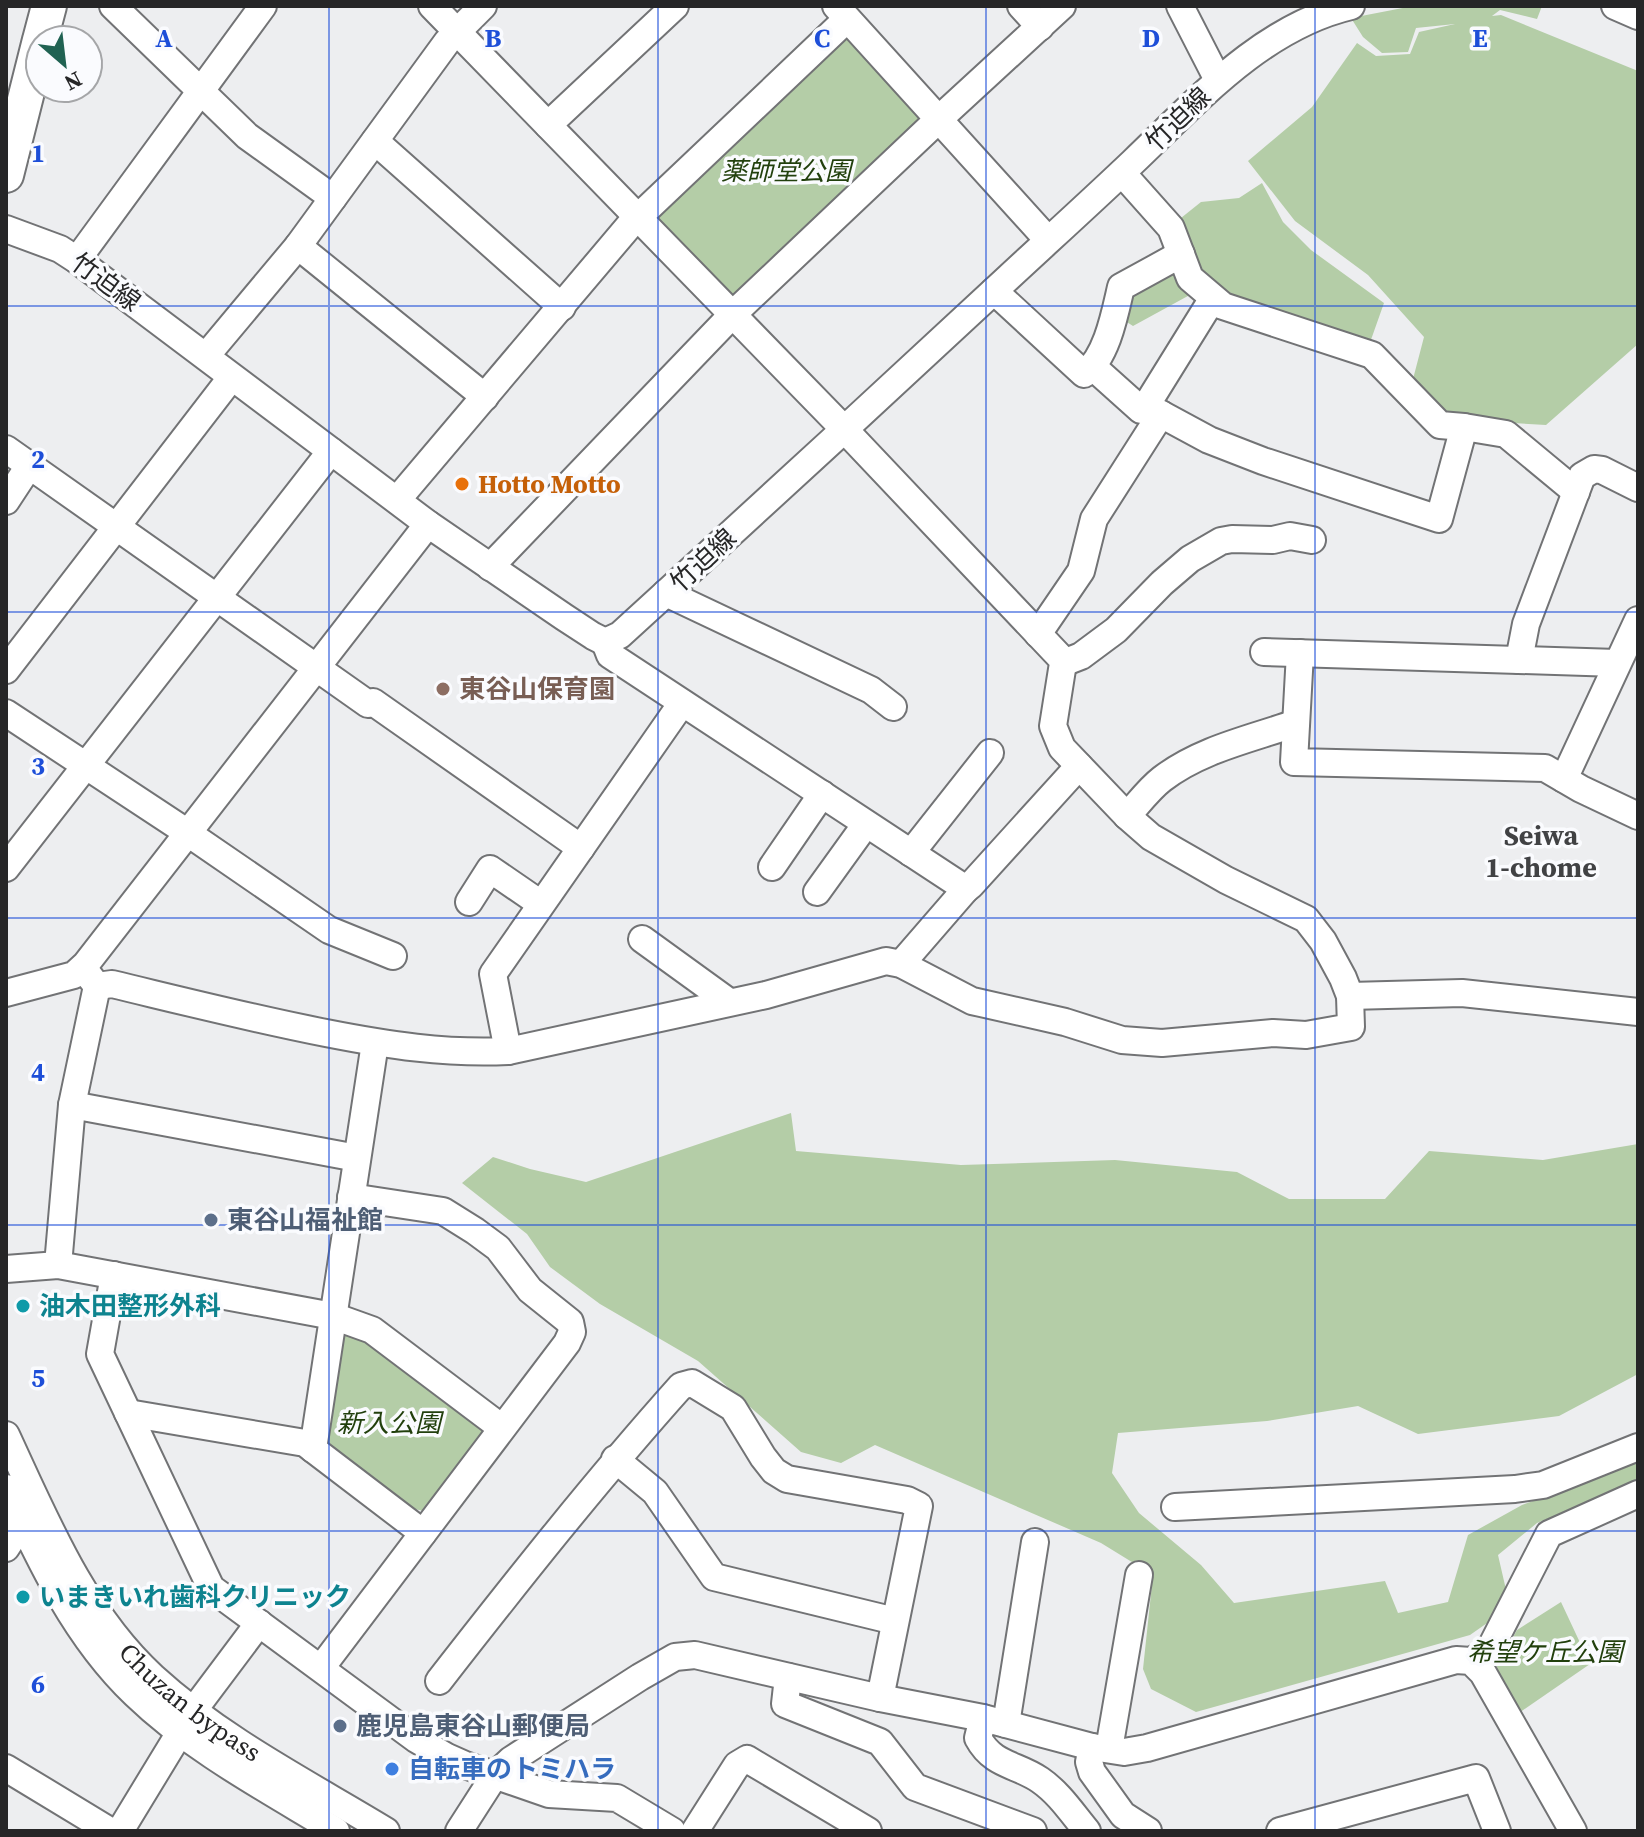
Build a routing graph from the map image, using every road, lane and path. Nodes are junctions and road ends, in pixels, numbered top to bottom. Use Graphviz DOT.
graph roads {
  1 [pos="113,6"];
  2 [pos="263,6"];
  3 [pos="432,6"];
  4 [pos="483,6"];
  5 [pos="675,6"];
  6 [pos="1021,6"];
  7 [pos="1062,6"];
  8 [pos="1180,6"];
  9 [pos="1351,6"];
  10 [pos="1615,6"];
  11 [pos="842,12"];
  12 [pos="1638,16"];
  13 [pos="1040,27"];
  14 [pos="457,32"];
  15 [pos="1218,80"];
  16 [pos="200,91"];
  17 [pos="24,104"];
  18 [pos="939,119"];
  19 [pos="548,125"];
  20 [pos="375,141"];
  21 [pos="1122,173"];
  22 [pos="6,175"];
  23 [pos="333,198"];
  24 [pos="638,218"];
  25 [pos="6,229"];
  26 [pos="1048,240"];
  27 [pos="298,246"];
  28 [pos="1181,254"];
  29 [pos="77,260"];
  30 [pos="994,291"];
  31 [pos="1213,298"];
  32 [pos="562,307"];
  33 [pos="733,314"];
  34 [pos="206,356"];
  35 [pos="1093,367"];
  36 [pos="231,378"];
  37 [pos="485,397"];
  38 [pos="1153,410"];
  39 [pos="1464,427"];
  40 [pos="844,429"];
  41 [pos="6,449"];
  42 [pos="331,451"];
  43 [pos="29,466"];
  44 [pos="1638,488"];
  45 [pos="1576,492"];
  46 [pos="397,500"];
  47 [pos="6,501"];
  48 [pos="428,524"];
  49 [pos="116,527"];
  50 [pos="1312,540"];
  51 [pos="490,567"];
  52 [pos="666,593"];
  53 [pos="217,598"];
  54 [pos="1638,620"];
  55 [pos="1038,634"];
  56 [pos="605,642"];
  57 [pos="1264,652"];
  58 [pos="1300,653"];
  59 [pos="1519,660"];
  60 [pos="1063,663"];
  61 [pos="1617,663"];
  62 [pos="316,667"];
  63 [pos="6,670"];
  64 [pos="682,703"];
  65 [pos="893,707"];
  66 [pos="6,713"];
  67 [pos="1296,723"];
  68 [pos="990,753"];
  69 [pos="85,766"];
  70 [pos="1079,766"];
  71 [pos="1564,779"];
  72 [pos="822,794"];
  73 [pos="1127,816"];
  74 [pos="1638,816"];
  75 [pos="866,824"];
  76 [pos="186,832"];
  77 [pos="581,848"];
  78 [pos="911,853"];
  79 [pos="772,867"];
  80 [pos="6,868"];
  81 [pos="966,889"];
  82 [pos="817,892"];
  83 [pos="469,902"];
  84 [pos="541,904"];
  85 [pos="642,939"];
  86 [pos="393,956"];
  87 [pos="901,964"];
  88 [pos="90,977"];
  89 [pos="6,993"];
  90 [pos="1350,996"];
  91 [pos="729,1002"];
  92 [pos="1638,1012"];
  93 [pos="375,1043"];
  94 [pos="508,1051"];
  95 [pos="72,1105"];
  96 [pos="357,1158"];
  97 [pos="351,1197"];
  98 [pos="58,1265"];
  99 [pos="6,1269"];
  100 [pos="114,1275"];
  101 [pos="333,1316"];
  102 [pos="128,1413"];
  103 [pos="502,1428"];
  104 [pos="6,1435"];
  105 [pos="1638,1447"];
  106 [pos="313,1449"];
  107 [pos="615,1459"];
  108 [pos="6,1488"];
  109 [pos="1638,1494"];
  110 [pos="1175,1507"];
  111 [pos="31,1515"];
  112 [pos="423,1533"];
  113 [pos="1035,1542"];
  114 [pos="6,1548"];
  115 [pos="1139,1575"];
  116 [pos="895,1621"];
  117 [pos="259,1623"];
  118 [pos="1471,1661"];
  119 [pos="321,1668"];
  120 [pos="788,1677"];
  121 [pos="439,1681"];
  122 [pos="880,1698"];
  123 [pos="994,1721"];
  124 [pos="186,1722"];
  125 [pos="1101,1748"];
  126 [pos="6,1768"];
  127 [pos="495,1775"];
  128 [pos="110,1831"];
  129 [pos="120,1831"];
  130 [pos="336,1831"];
  131 [pos="386,1831"];
  132 [pos="459,1831"];
  133 [pos="672,1831"];
  134 [pos="695,1831"];
  135 [pos="868,1831"];
  136 [pos="1033,1831"];
  137 [pos="1087,1831"];
  138 [pos="1148,1831"];
  139 [pos="1280,1831"];
  140 [pos="1497,1831"];
  141 [pos="1573,1831"];
  1 -- 16 [label="street"];
  2 -- 16 [label="street"];
  3 -- 14 [label="street"];
  4 -- 14 [label="street"];
  5 -- 19 [label="street"];
  6 -- 13 [label="street"];
  7 -- 13 [label="street"];
  8 -- 15 [label="street"];
  9 -- 15 [label="street, 竹迫線"];
  10 -- 12 [label="street"];
  11 -- 18 [label="street"];
  11 -- 24 [label="street"];
  13 -- 18 [label="street"];
  14 -- 19 [label="street"];
  14 -- 20 [label="street"];
  15 -- 21 [label="street, 竹迫線"];
  16 -- 23 [label="street"];
  16 -- 29 [label="street"];
  17 -- 22 [label="main road"];
  18 -- 26 [label="street"];
  18 -- 33 [label="street"];
  19 -- 24 [label="street"];
  20 -- 23 [label="street"];
  20 -- 32 [label="street"];
  21 -- 26 [label="street, 竹迫線"];
  21 -- 28 [label="street"];
  23 -- 27 [label="street"];
  24 -- 32 [label="street"];
  24 -- 33 [label="street"];
  25 -- 29 [label="street, 竹迫線"];
  26 -- 30 [label="street, 竹迫線"];
  27 -- 34 [label="street"];
  27 -- 37 [label="street"];
  28 -- 31 [label="street"];
  28 -- 35 [label="street"];
  29 -- 34 [label="street, 竹迫線"];
  30 -- 35 [label="street"];
  30 -- 40 [label="street, 竹迫線"];
  31 -- 38 [label="street"];
  31 -- 39 [label="street"];
  32 -- 37 [label="street"];
  33 -- 40 [label="street"];
  33 -- 51 [label="street"];
  34 -- 36 [label="street, 竹迫線"];
  35 -- 38 [label="street"];
  36 -- 42 [label="street, 竹迫線"];
  36 -- 49 [label="street"];
  37 -- 46 [label="street"];
  38 -- 39 [label="street"];
  38 -- 55 [label="street"];
  39 -- 45 [label="street"];
  40 -- 52 [label="street, 竹迫線"];
  40 -- 55 [label="street"];
  41 -- 43 [label="street"];
  42 -- 46 [label="street, 竹迫線"];
  42 -- 53 [label="street"];
  43 -- 47 [label="street"];
  43 -- 49 [label="street"];
  44 -- 45 [label="street"];
  45 -- 59 [label="street"];
  46 -- 48 [label="street, 竹迫線"];
  48 -- 51 [label="street, 竹迫線"];
  48 -- 62 [label="street"];
  49 -- 53 [label="street"];
  49 -- 63 [label="street"];
  50 -- 60 [label="street"];
  51 -- 56 [label="street, 竹迫線"];
  52 -- 56 [label="street, 竹迫線"];
  52 -- 65 [label="street"];
  53 -- 62 [label="street"];
  53 -- 69 [label="street"];
  54 -- 61 [label="street"];
  55 -- 60 [label="street"];
  56 -- 64 [label="street"];
  57 -- 58 [label="street"];
  58 -- 59 [label="street"];
  58 -- 67 [label="street"];
  59 -- 61 [label="street"];
  60 -- 70 [label="street"];
  61 -- 71 [label="street"];
  62 -- 76 [label="street"];
  62 -- 77 [label="street"];
  64 -- 72 [label="street"];
  64 -- 77 [label="street"];
  66 -- 69 [label="street"];
  67 -- 71 [label="street"];
  67 -- 73 [label="street"];
  68 -- 78 [label="street"];
  69 -- 76 [label="street"];
  69 -- 80 [label="street"];
  70 -- 73 [label="street"];
  70 -- 81 [label="street"];
  71 -- 74 [label="street"];
  72 -- 75 [label="street"];
  72 -- 79 [label="street"];
  73 -- 90 [label="street"];
  75 -- 78 [label="street"];
  75 -- 82 [label="street"];
  76 -- 86 [label="street"];
  76 -- 88 [label="street"];
  77 -- 84 [label="street"];
  78 -- 81 [label="street"];
  81 -- 87 [label="street"];
  83 -- 84 [label="street"];
  84 -- 94 [label="street"];
  85 -- 91 [label="street"];
  87 -- 90 [label="street"];
  87 -- 91 [label="street"];
  88 -- 89 [label="street"];
  88 -- 93 [label="street"];
  88 -- 95 [label="street"];
  90 -- 92 [label="street"];
  91 -- 94 [label="street"];
  93 -- 94 [label="street"];
  93 -- 96 [label="street"];
  95 -- 96 [label="street"];
  95 -- 98 [label="street"];
  96 -- 97 [label="street"];
  97 -- 101 [label="street"];
  97 -- 103 [label="street"];
  98 -- 99 [label="street"];
  98 -- 100 [label="street"];
  100 -- 101 [label="street"];
  100 -- 102 [label="street"];
  101 -- 103 [label="street"];
  101 -- 106 [label="street"];
  102 -- 106 [label="street"];
  102 -- 117 [label="street"];
  103 -- 112 [label="street"];
  104 -- 111 [label="street, Chuzan bypass"];
  105 -- 110 [label="street"];
  106 -- 112 [label="street"];
  107 -- 116 [label="street"];
  107 -- 116 [label="street"];
  107 -- 121 [label="street"];
  108 -- 111 [label="street, Chuzan bypass"];
  109 -- 118 [label="street"];
  111 -- 114 [label="street"];
  111 -- 124 [label="street, Chuzan bypass"];
  112 -- 119 [label="street"];
  113 -- 123 [label="street"];
  115 -- 125 [label="street"];
  116 -- 122 [label="street"];
  117 -- 119 [label="street"];
  117 -- 124 [label="street"];
  118 -- 125 [label="street"];
  118 -- 141 [label="street"];
  119 -- 127 [label="street"];
  120 -- 122 [label="street"];
  120 -- 127 [label="street"];
  120 -- 136 [label="street"];
  122 -- 123 [label="street"];
  123 -- 125 [label="street"];
  123 -- 137 [label="street"];
  124 -- 129 [label="street"];
  124 -- 130 [label="street, Chuzan bypass"];
  124 -- 131 [label="street, Chuzan bypass"];
  125 -- 138 [label="street"];
  126 -- 128 [label="street"];
  127 -- 132 [label="street"];
  127 -- 133 [label="street"];
  134 -- 135 [label="street"];
  139 -- 140 [label="street"];
}
